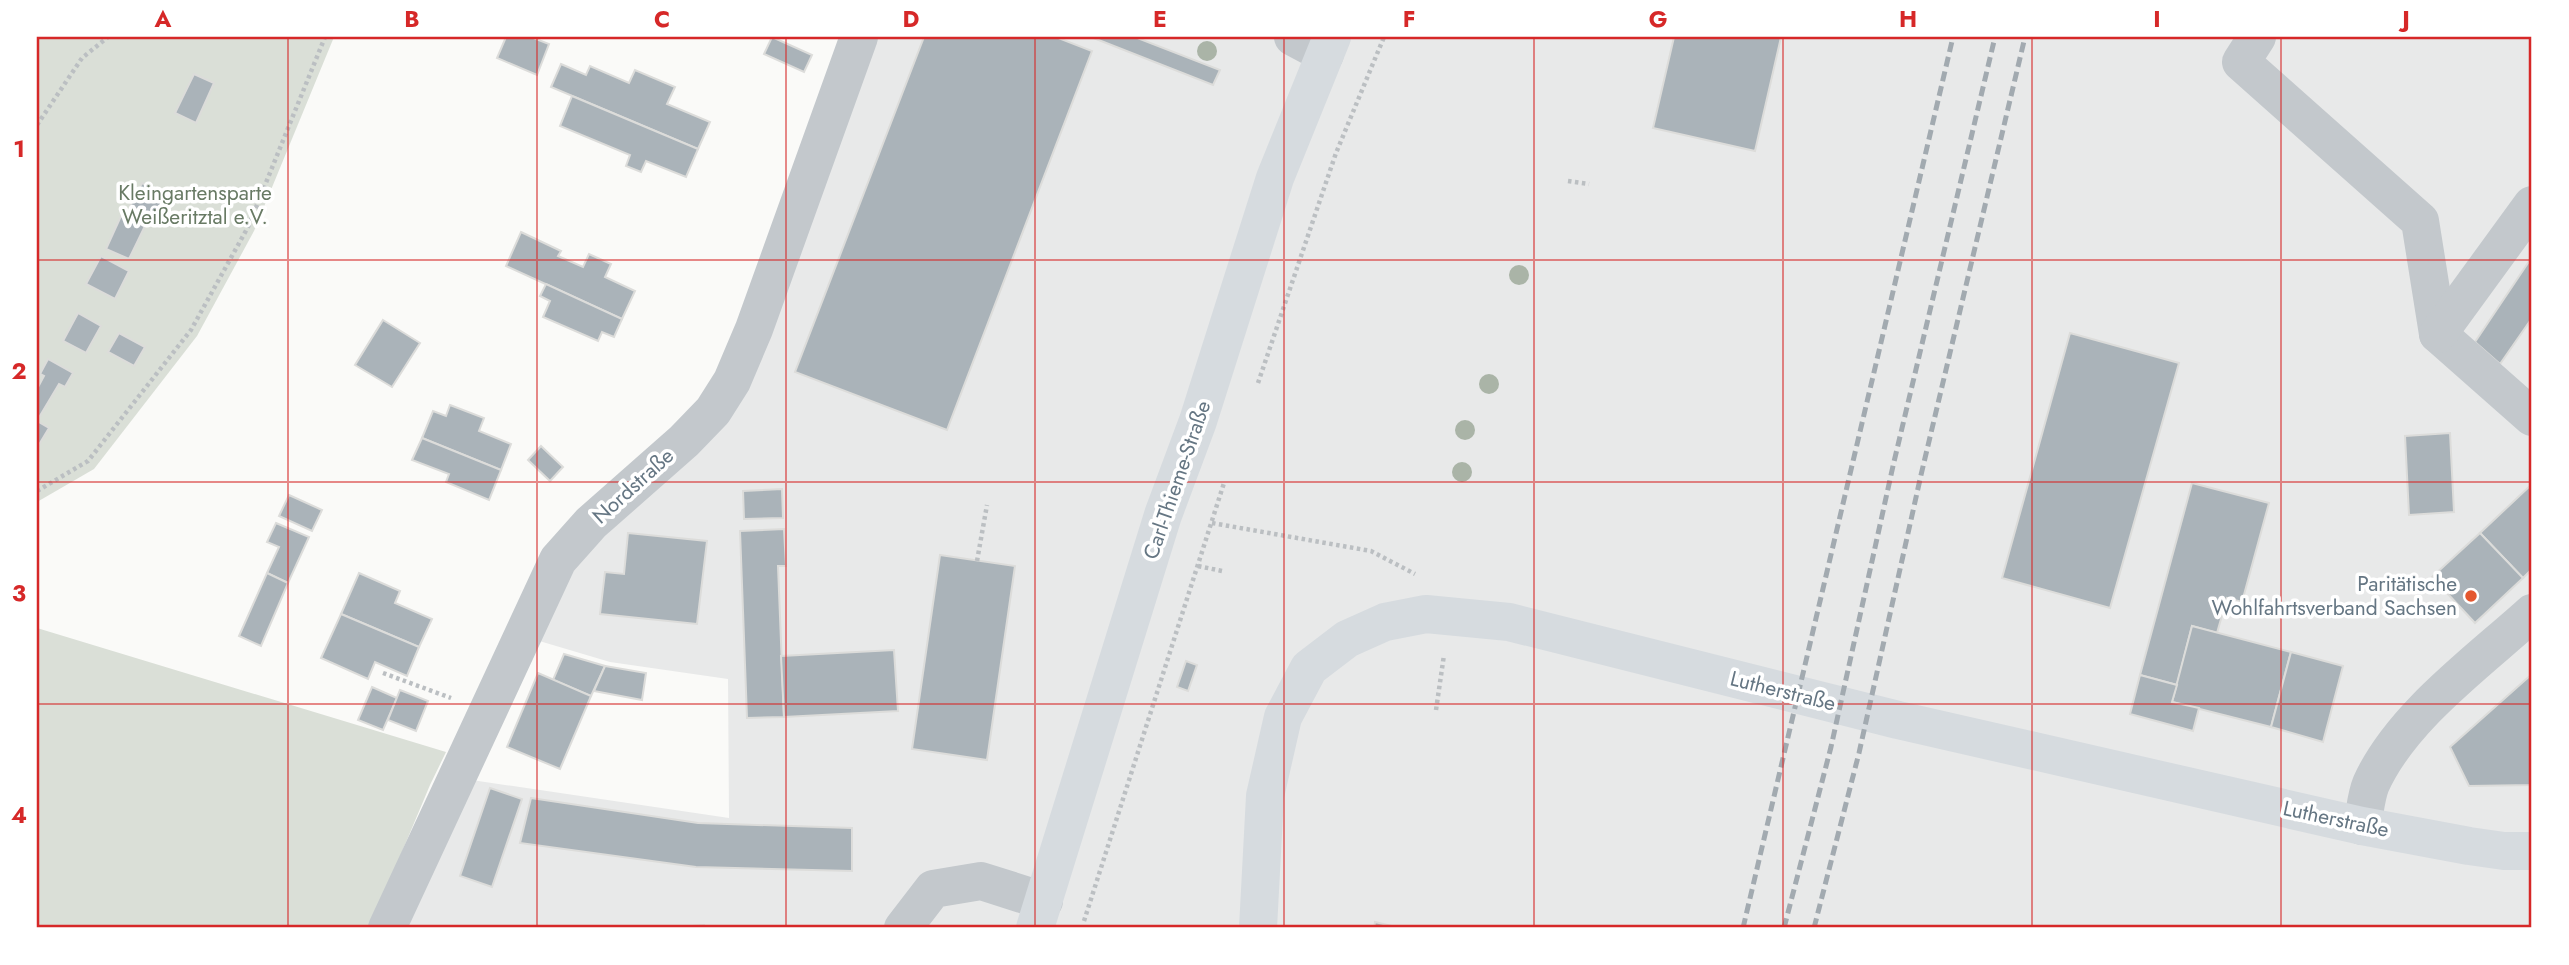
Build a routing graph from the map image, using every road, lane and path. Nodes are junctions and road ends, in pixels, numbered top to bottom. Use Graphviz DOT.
graph roads {
  1 [pos="108,37"];
  2 [pos="325,37"];
  3 [pos="859,37"];
  4 [pos="1384,37"];
  5 [pos="2257,37"];
  6 [pos="1317,42"];
  7 [pos="37,125"];
  8 [pos="1568,181"];
  9 [pos="1589,184"];
  10 [pos="2532,205"];
  11 [pos="2438,334"];
  12 [pos="1258,383"];
  13 [pos="2532,417"];
  14 [pos="1224,483"];
  15 [pos="37,491"];
  16 [pos="987,505"];
  17 [pos="1212,523"];
  18 [pos="977,561"];
  19 [pos="1198,566"];
  20 [pos="1222,571"];
  21 [pos="1425,580"];
  22 [pos="2532,613"];
  23 [pos="1443,661"];
  24 [pos="383,673"];
  25 [pos="454,700"];
  26 [pos="1436,710"];
  27 [pos="2362,826"];
  28 [pos="2532,851"];
  29 [pos="1040,915"];
  30 [pos="387,928"];
  31 [pos="903,928"];
  32 [pos="1082,928"];
  33 [pos="1258,928"];
  1 -- 7 [label="path"];
  2 -- 15 [label="path"];
  3 -- 30 [label="street, Nordstraße"];
  4 -- 12 [label="path"];
  5 -- 11 [label="street"];
  6 -- 29 [label="main road, Carl-Thieme-Straße"];
  8 -- 9 [label="path"];
  10 -- 11 [label="street"];
  11 -- 13 [label="street"];
  14 -- 17 [label="path"];
  16 -- 18 [label="path"];
  17 -- 19 [label="path"];
  17 -- 21 [label="path"];
  19 -- 20 [label="path"];
  19 -- 32 [label="path"];
  22 -- 27 [label="street"];
  23 -- 26 [label="path"];
  24 -- 25 [label="path"];
  27 -- 28 [label="main road, Lutherstraße"];
  27 -- 33 [label="main road, Lutherstraße"];
  29 -- 31 [label="street"];
}
